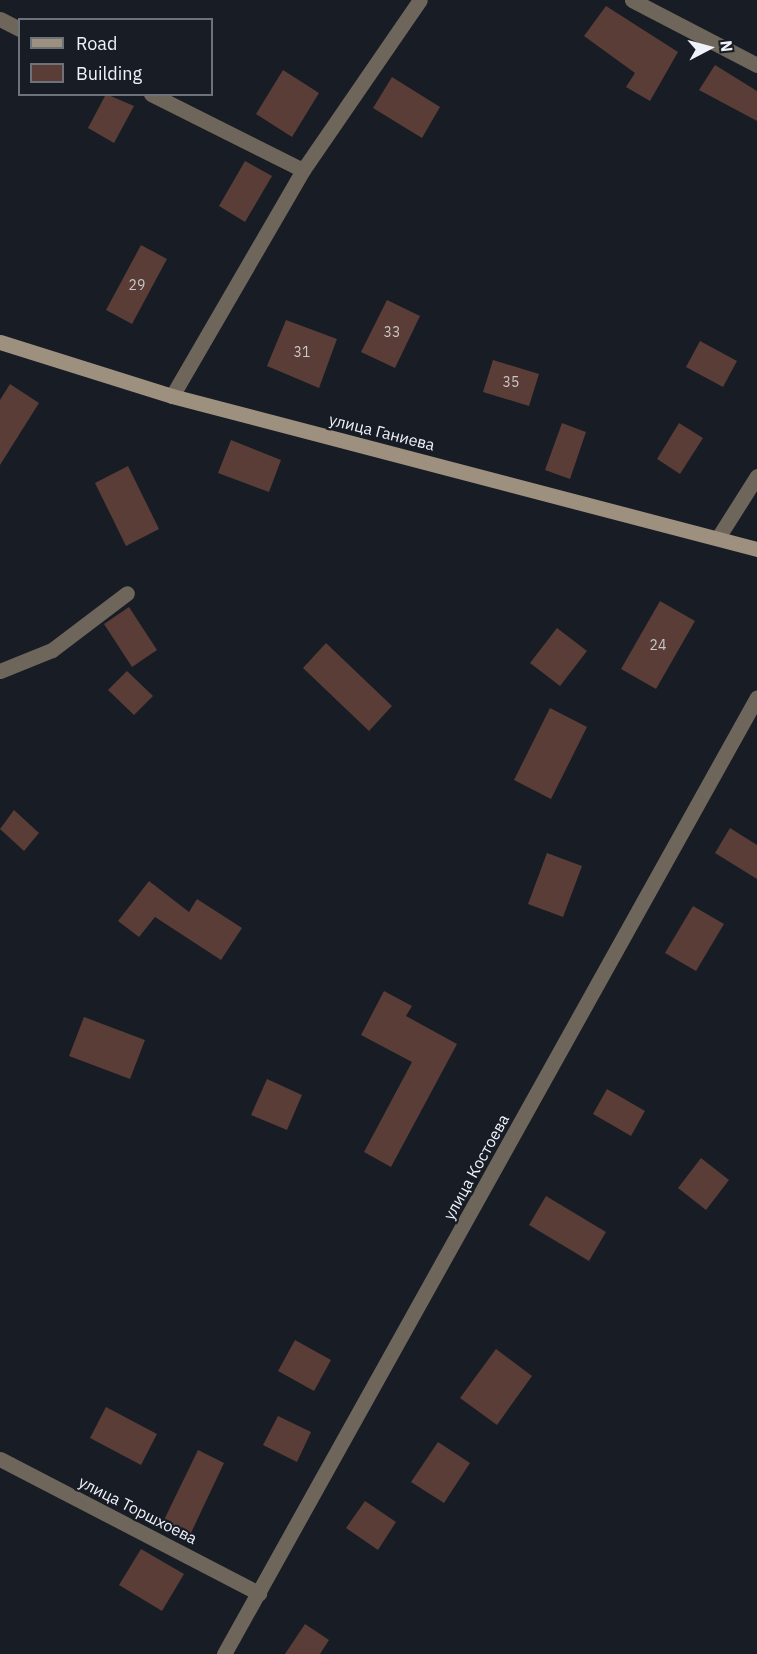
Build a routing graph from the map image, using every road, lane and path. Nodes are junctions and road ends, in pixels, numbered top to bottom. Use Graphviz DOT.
graph roads {
  1 [pos="420,0"];
  2 [pos="632,0"];
  3 [pos="0,19"];
  4 [pos="18,28"];
  5 [pos="757,64"];
  6 [pos="156,96"];
  7 [pos="303,170"];
  8 [pos="0,342"];
  9 [pos="172,396"];
  10 [pos="757,476"];
  11 [pos="719,536"];
  12 [pos="757,549"];
  13 [pos="127,593"];
  14 [pos="0,671"];
  15 [pos="757,697"];
  16 [pos="0,1459"];
  17 [pos="259,1593"];
  18 [pos="224,1654"];
  1 -- 7 [label="street"];
  2 -- 5 [label="street"];
  3 -- 4 [label="street"];
  6 -- 7 [label="street"];
  7 -- 9 [label="street"];
  8 -- 9 [label="main road, улица Ганиева"];
  9 -- 11 [label="main road, улица Ганиева"];
  10 -- 11 [label="street"];
  11 -- 12 [label="main road, улица Ганиева"];
  13 -- 14 [label="street"];
  15 -- 17 [label="street, улица Костоева"];
  16 -- 17 [label="street, улица Торшхоева"];
  17 -- 18 [label="street, улица Костоева"];
}
